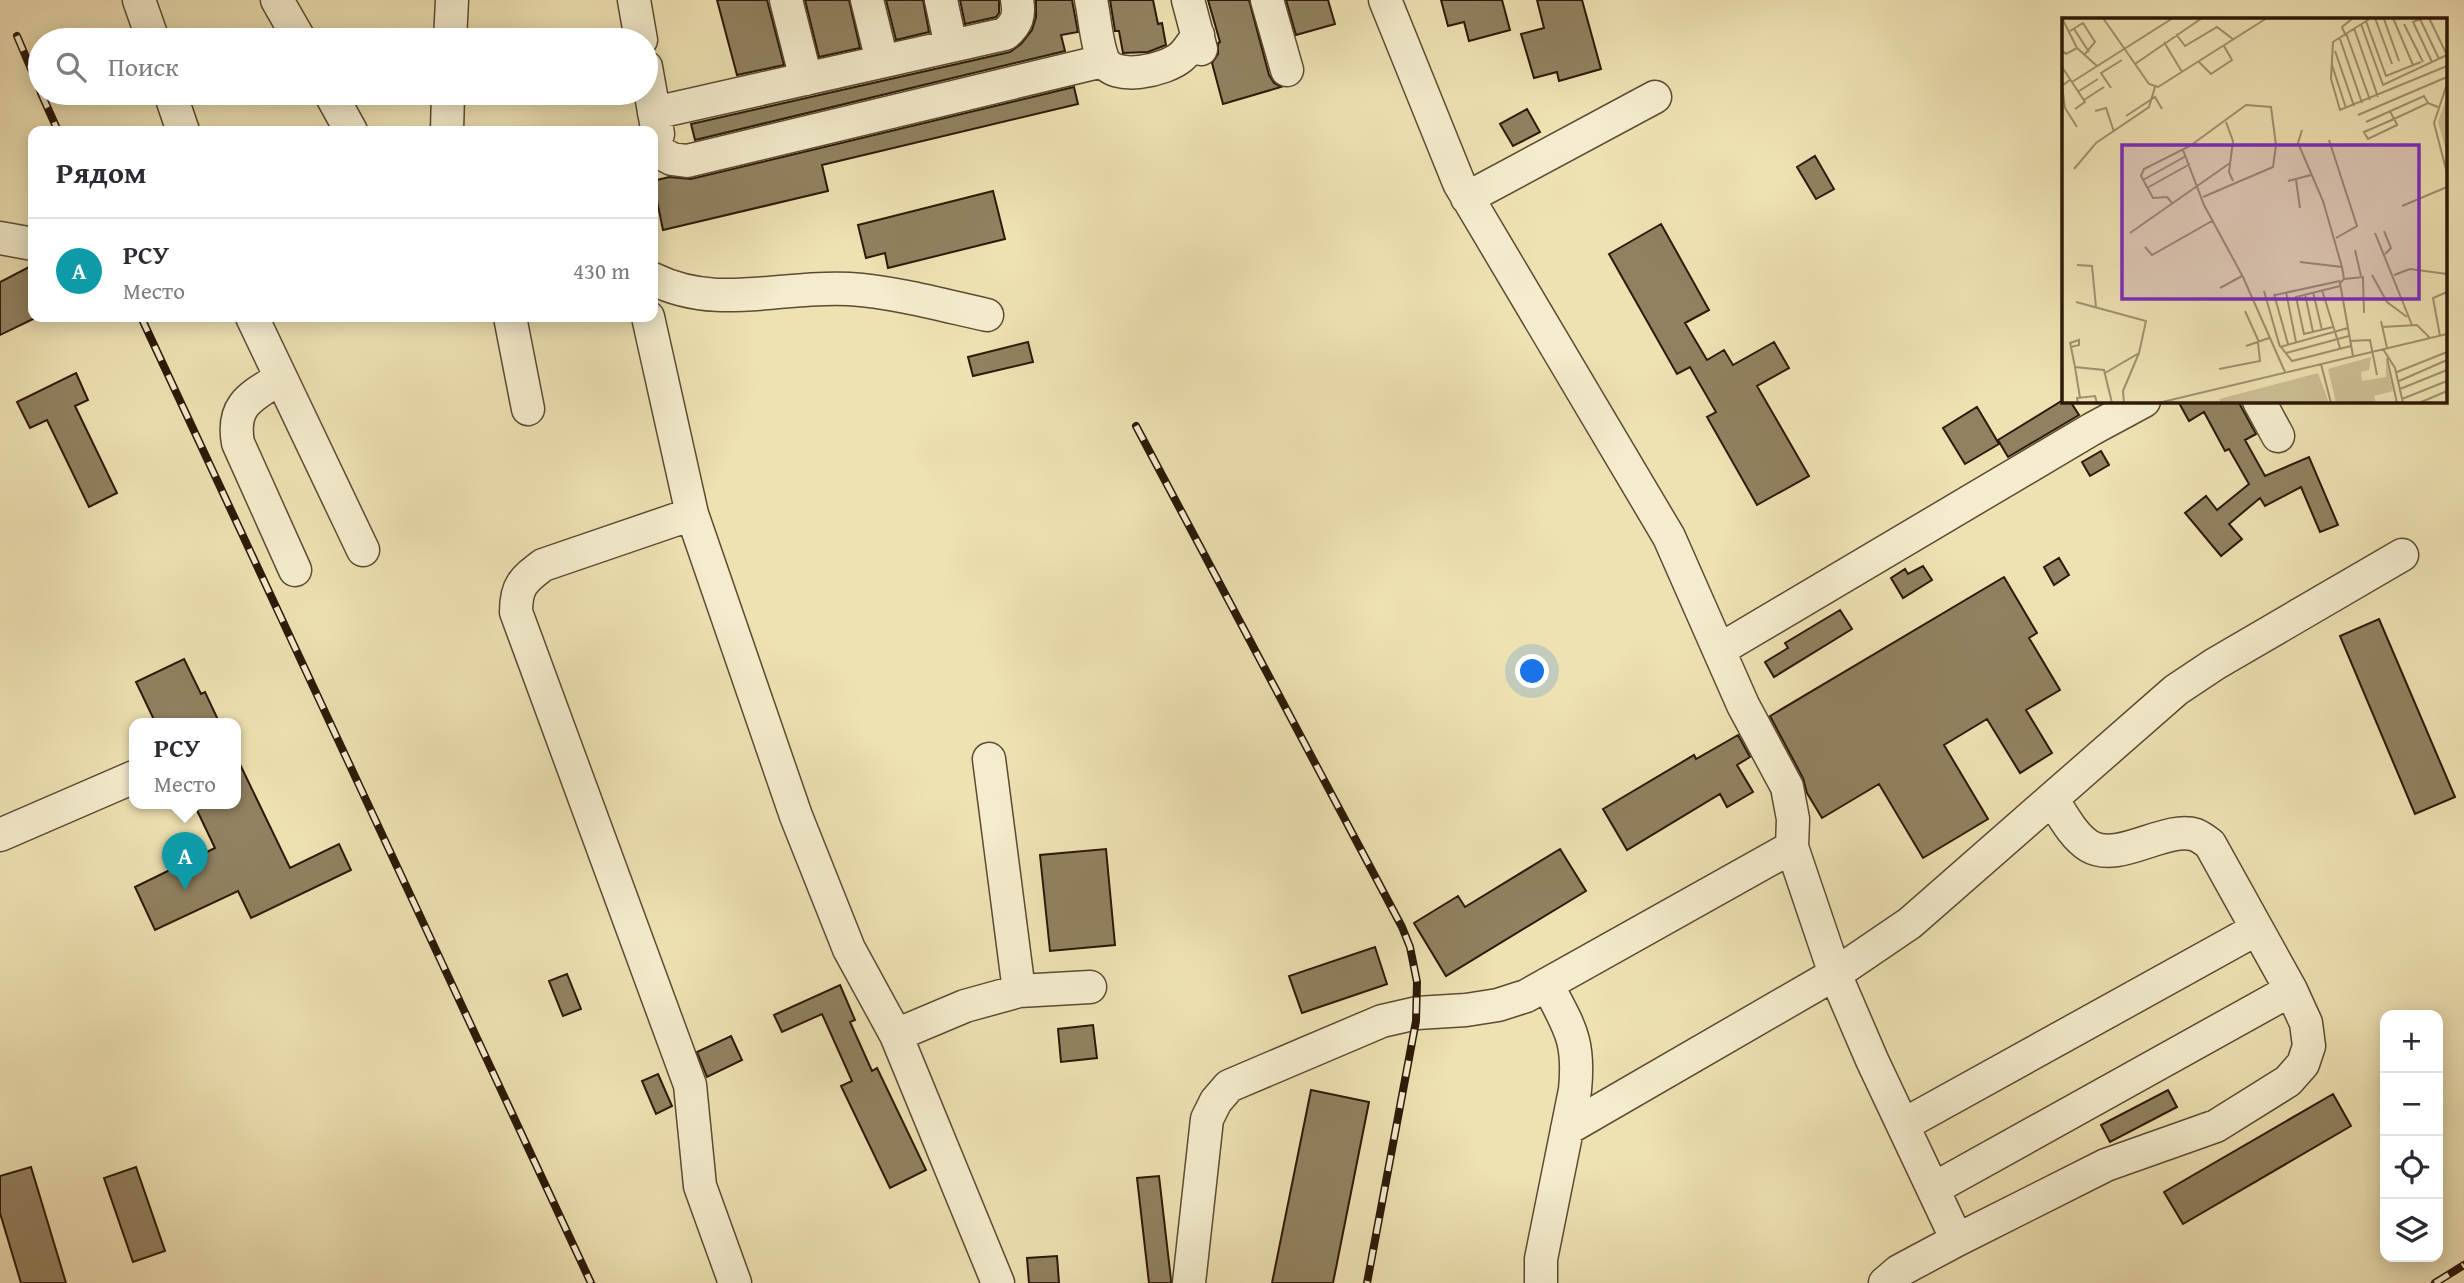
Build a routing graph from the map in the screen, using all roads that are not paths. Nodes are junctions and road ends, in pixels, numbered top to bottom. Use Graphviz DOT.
graph roads {
  1 [pos="139,0"];
  2 [pos="277,0"];
  3 [pos="452,0"];
  4 [pos="634,0"];
  5 [pos="786,0"];
  6 [pos="867,0"];
  7 [pos="941,0"];
  8 [pos="1017,0"];
  9 [pos="1091,0"];
  10 [pos="1188,0"];
  11 [pos="1268,0"];
  12 [pos="1385,0"];
  13 [pos="149,28"];
  14 [pos="293,28"];
  15 [pos="451,28"];
  16 [pos="639,28"];
  17 [pos="951,46"];
  18 [pos="882,61"];
  19 [pos="1103,61"];
  20 [pos="1287,70"];
  21 [pos="806,79"];
  22 [pos="1655,97"];
  23 [pos="174,105"];
  24 [pos="337,105"];
  25 [pos="448,105"];
  26 [pos="653,105"];
  27 [pos="654,113"];
  28 [pos="181,126"];
  29 [pos="348,126"];
  30 [pos="447,126"];
  31 [pos="656,126"];
  32 [pos="658,154"];
  33 [pos="1467,198"];
  34 [pos="0,238"];
  35 [pos="28,243"];
  36 [pos="658,282"];
  37 [pos="987,315"];
  38 [pos="254,322"];
  39 [pos="511,322"];
  40 [pos="649,322"];
  41 [pos="281,378"];
  42 [pos="2142,402"];
  43 [pos="2260,402"];
  44 [pos="528,409"];
  45 [pos="2278,436"];
  46 [pos="692,514"];
  47 [pos="363,550"];
  48 [pos="2402,555"];
  49 [pos="295,570"];
  50 [pos="1719,650"];
  51 [pos="989,760"];
  52 [pos="129,779"];
  53 [pos="2052,799"];
  54 [pos="0,835"];
  55 [pos="1792,847"];
  56 [pos="2257,929"];
  57 [pos="1835,974"];
  58 [pos="1548,984"];
  59 [pos="1090,987"];
  60 [pos="2291,990"];
  61 [pos="1019,991"];
  62 [pos="896,1035"];
  63 [pos="1903,1125"];
  64 [pos="1567,1129"];
  65 [pos="1933,1189"];
  66 [pos="1957,1240"];
  67 [pos="734,1283"];
  68 [pos="998,1283"];
  69 [pos="1189,1283"];
  70 [pos="1541,1283"];
  71 [pos="1885,1283"];
  1 -- 13 [label="lane"];
  2 -- 14 [label="lane"];
  3 -- 15 [label="lane"];
  4 -- 16 [label="lane"];
  5 -- 21 [label="lane"];
  6 -- 18 [label="lane"];
  7 -- 17 [label="lane"];
  8 -- 17 [label="lane"];
  9 -- 19 [label="lane"];
  10 -- 19 [label="lane"];
  11 -- 20 [label="lane"];
  12 -- 33 [label="lane"];
  17 -- 18 [label="lane"];
  18 -- 21 [label="lane"];
  19 -- 32 [label="lane"];
  21 -- 27 [label="lane"];
  22 -- 33 [label="lane"];
  23 -- 28 [label="lane"];
  24 -- 29 [label="lane"];
  25 -- 30 [label="lane"];
  26 -- 27 [label="lane"];
  27 -- 31 [label="lane"];
  33 -- 50 [label="lane"];
  34 -- 35 [label="lane"];
  36 -- 37 [label="lane"];
  38 -- 41 [label="lane"];
  39 -- 44 [label="lane"];
  40 -- 46 [label="lane"];
  41 -- 47 [label="lane"];
  41 -- 49 [label="lane"];
  42 -- 50 [label="lane"];
  43 -- 45 [label="lane"];
  46 -- 62 [label="lane"];
  46 -- 67 [label="lane"];
  48 -- 53 [label="lane"];
  50 -- 55 [label="lane"];
  51 -- 61 [label="lane"];
  52 -- 54 [label="lane"];
  53 -- 56 [label="lane"];
  53 -- 57 [label="lane"];
  55 -- 57 [label="lane"];
  55 -- 58 [label="lane"];
  56 -- 60 [label="lane"];
  56 -- 63 [label="lane"];
  57 -- 63 [label="lane"];
  57 -- 64 [label="lane"];
  58 -- 64 [label="lane"];
  58 -- 69 [label="lane"];
  59 -- 61 [label="lane"];
  60 -- 65 [label="lane"];
  60 -- 66 [label="lane"];
  61 -- 62 [label="lane"];
  62 -- 68 [label="lane"];
  63 -- 65 [label="lane"];
  64 -- 70 [label="lane"];
  65 -- 66 [label="lane"];
  66 -- 71 [label="lane"];
}
